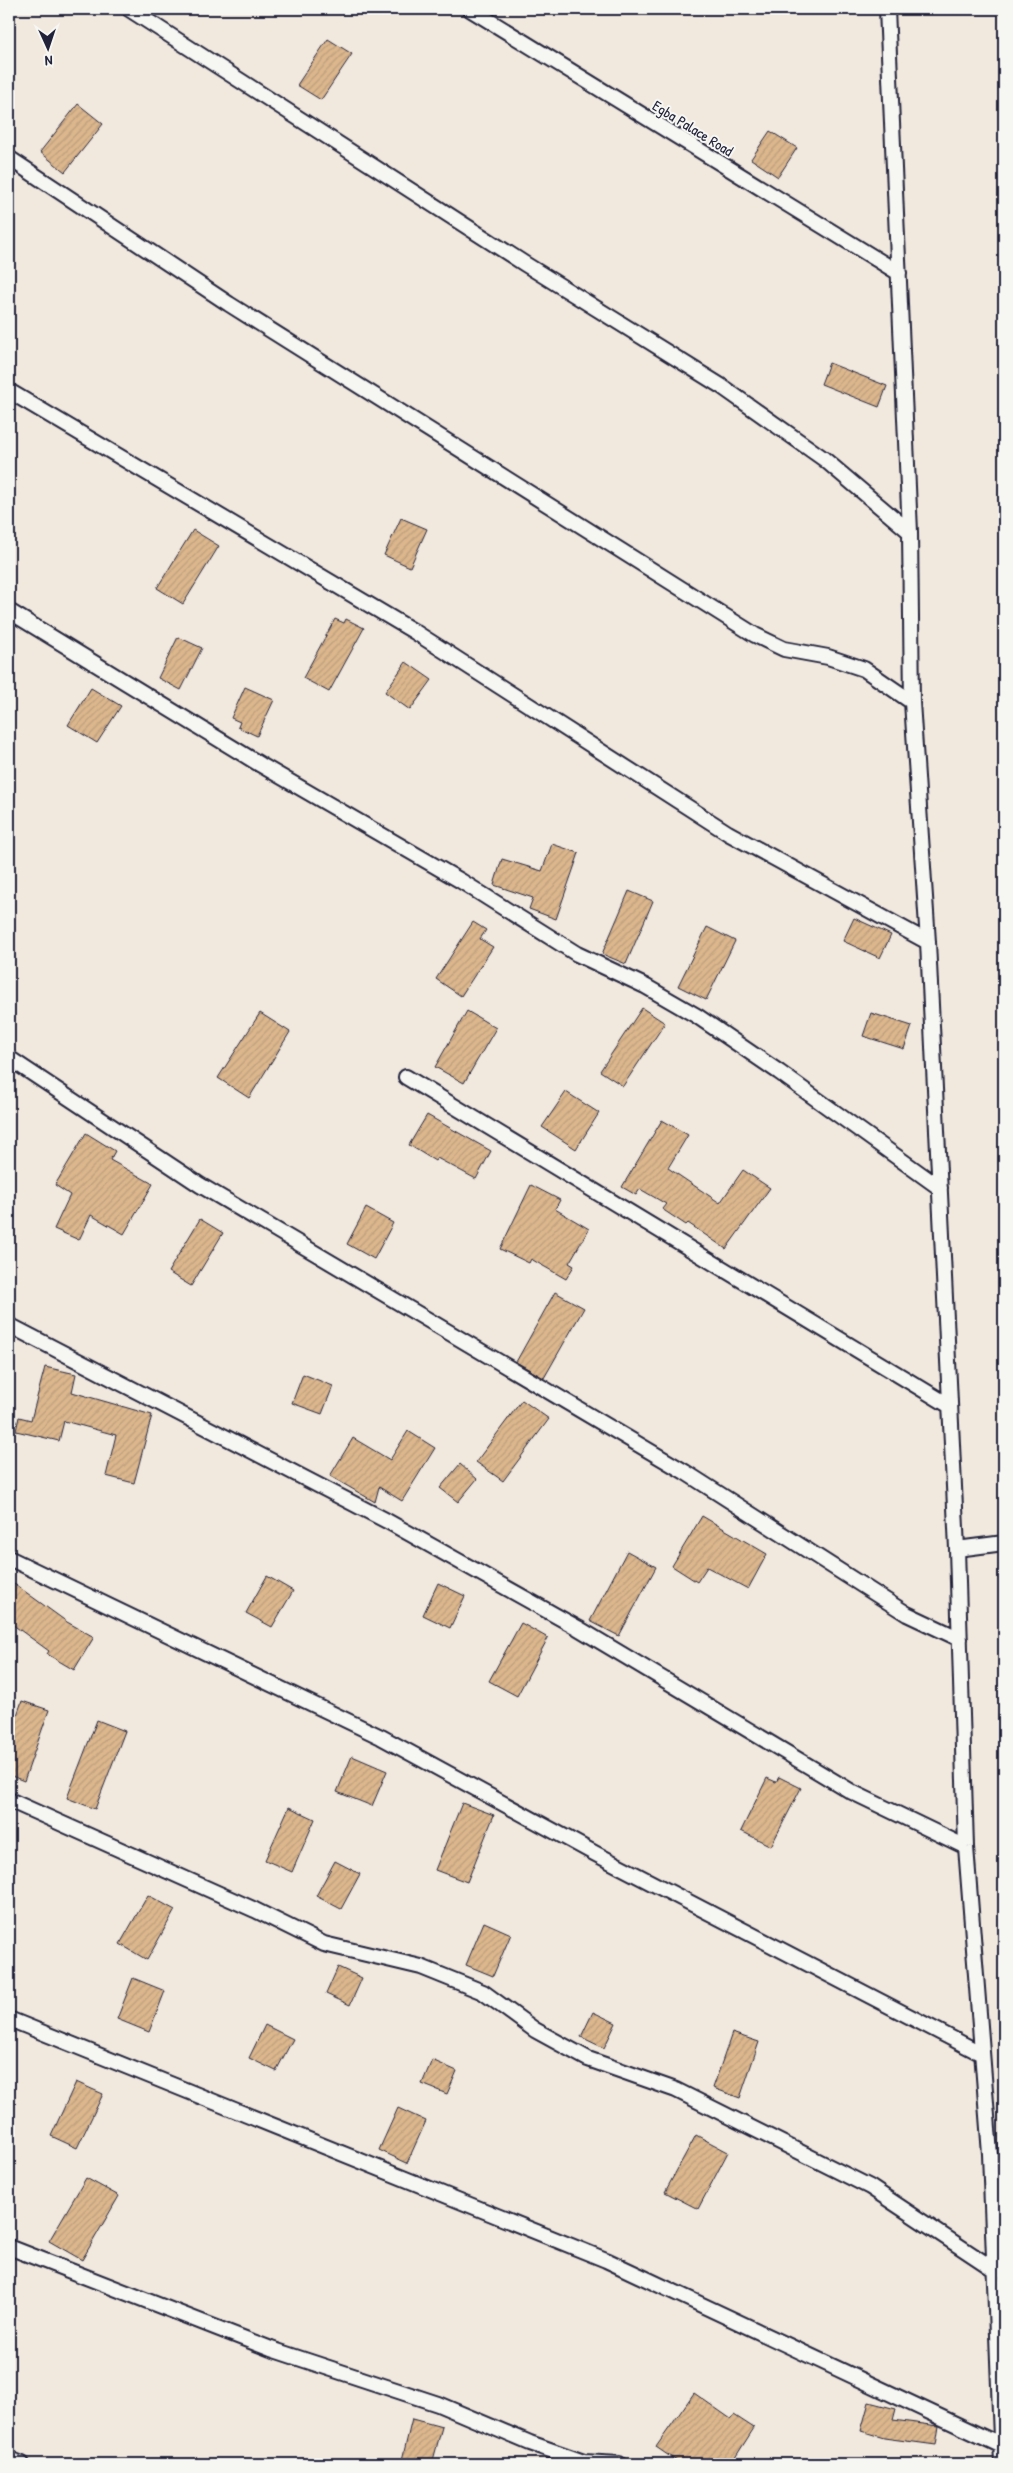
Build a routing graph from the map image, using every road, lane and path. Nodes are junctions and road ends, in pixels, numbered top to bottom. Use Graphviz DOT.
graph roads {
  1 [pos="129,9"];
  2 [pos="470,9"];
  3 [pos="887,9"];
  4 [pos="9,158"];
  5 [pos="898,273"];
  6 [pos="9,391"];
  7 [pos="910,532"];
  8 [pos="9,611"];
  9 [pos="912,702"];
  10 [pos="928,942"];
  11 [pos="9,1058"];
  12 [pos="406,1077"];
  13 [pos="940,1188"];
  14 [pos="9,1325"];
  15 [pos="950,1406"];
  16 [pos="1004,1543"];
  17 [pos="957,1548"];
  18 [pos="9,1558"];
  19 [pos="960,1639"];
  20 [pos="9,1800"];
  21 [pos="966,1847"];
  22 [pos="9,2019"];
  23 [pos="982,2054"];
  24 [pos="997,2178"];
  25 [pos="9,2247"];
  26 [pos="992,2268"];
  27 [pos="1000,2445"];
  28 [pos="9,2459"];
  29 [pos="22,2464"];
  30 [pos="619,2464"];
  31 [pos="1002,2464"];
  1 -- 7 [label="street"];
  2 -- 5 [label="street, Egba Palace Road"];
  3 -- 5 [label="street"];
  4 -- 9 [label="street"];
  5 -- 7 [label="street"];
  6 -- 10 [label="street"];
  7 -- 9 [label="street"];
  8 -- 13 [label="street"];
  9 -- 10 [label="street"];
  10 -- 13 [label="street"];
  11 -- 19 [label="street"];
  12 -- 15 [label="street"];
  13 -- 15 [label="street"];
  14 -- 21 [label="street"];
  15 -- 17 [label="street"];
  16 -- 17 [label="street"];
  17 -- 19 [label="street"];
  18 -- 23 [label="street"];
  19 -- 21 [label="street"];
  20 -- 26 [label="street"];
  21 -- 23 [label="street"];
  22 -- 27 [label="street"];
  23 -- 24 [label="street"];
  24 -- 26 [label="street"];
  25 -- 30 [label="street"];
  26 -- 27 [label="street"];
  27 -- 31 [label="street"];
  28 -- 29 [label="street"];
}
